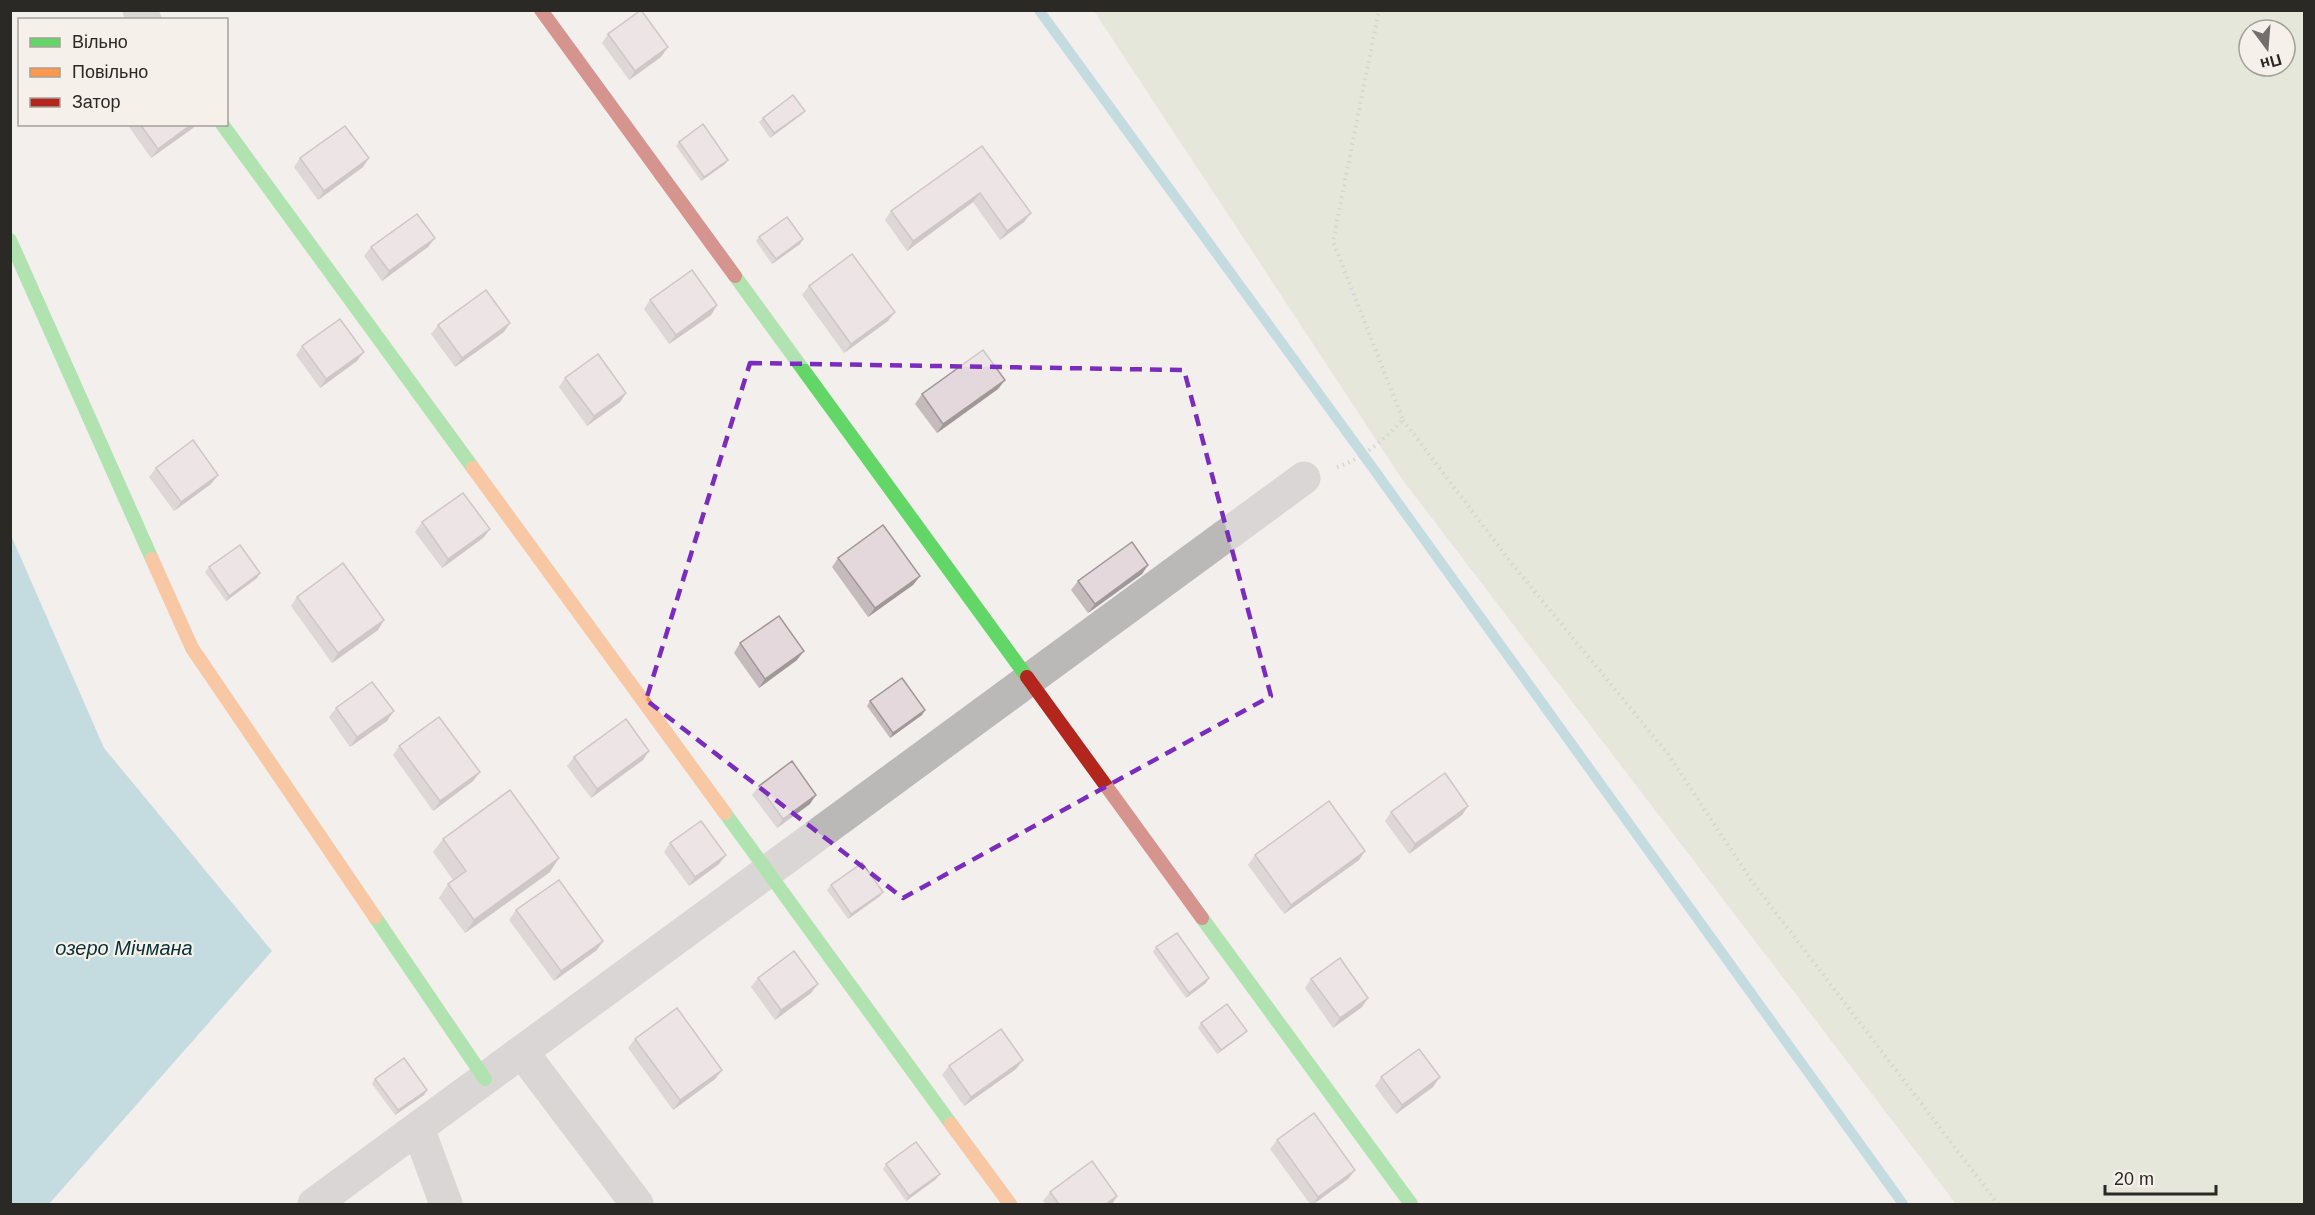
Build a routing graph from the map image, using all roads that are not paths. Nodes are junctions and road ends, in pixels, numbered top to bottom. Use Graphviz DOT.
graph roads {
  1 [pos="541,10"];
  2 [pos="223,126"];
  3 [pos="10,240"];
  4 [pos="1304,478"];
  5 [pos="1029,680"];
  6 [pos="767,872"];
  7 [pos="522,1052"];
  8 [pos="485,1079"];
  9 [pos="418,1128"];
  10 [pos="314,1204"];
  11 [pos="446,1204"];
  12 [pos="637,1204"];
  13 [pos="1010,1204"];
  14 [pos="1411,1204"];
  1 -- 5 [label="street"];
  2 -- 6 [label="street"];
  3 -- 8 [label="street"];
  4 -- 5 [label="street"];
  5 -- 6 [label="street"];
  5 -- 14 [label="street"];
  6 -- 7 [label="street"];
  6 -- 13 [label="street"];
  7 -- 8 [label="street"];
  7 -- 12 [label="street"];
  8 -- 9 [label="street"];
  9 -- 10 [label="street"];
  9 -- 11 [label="street"];
}
